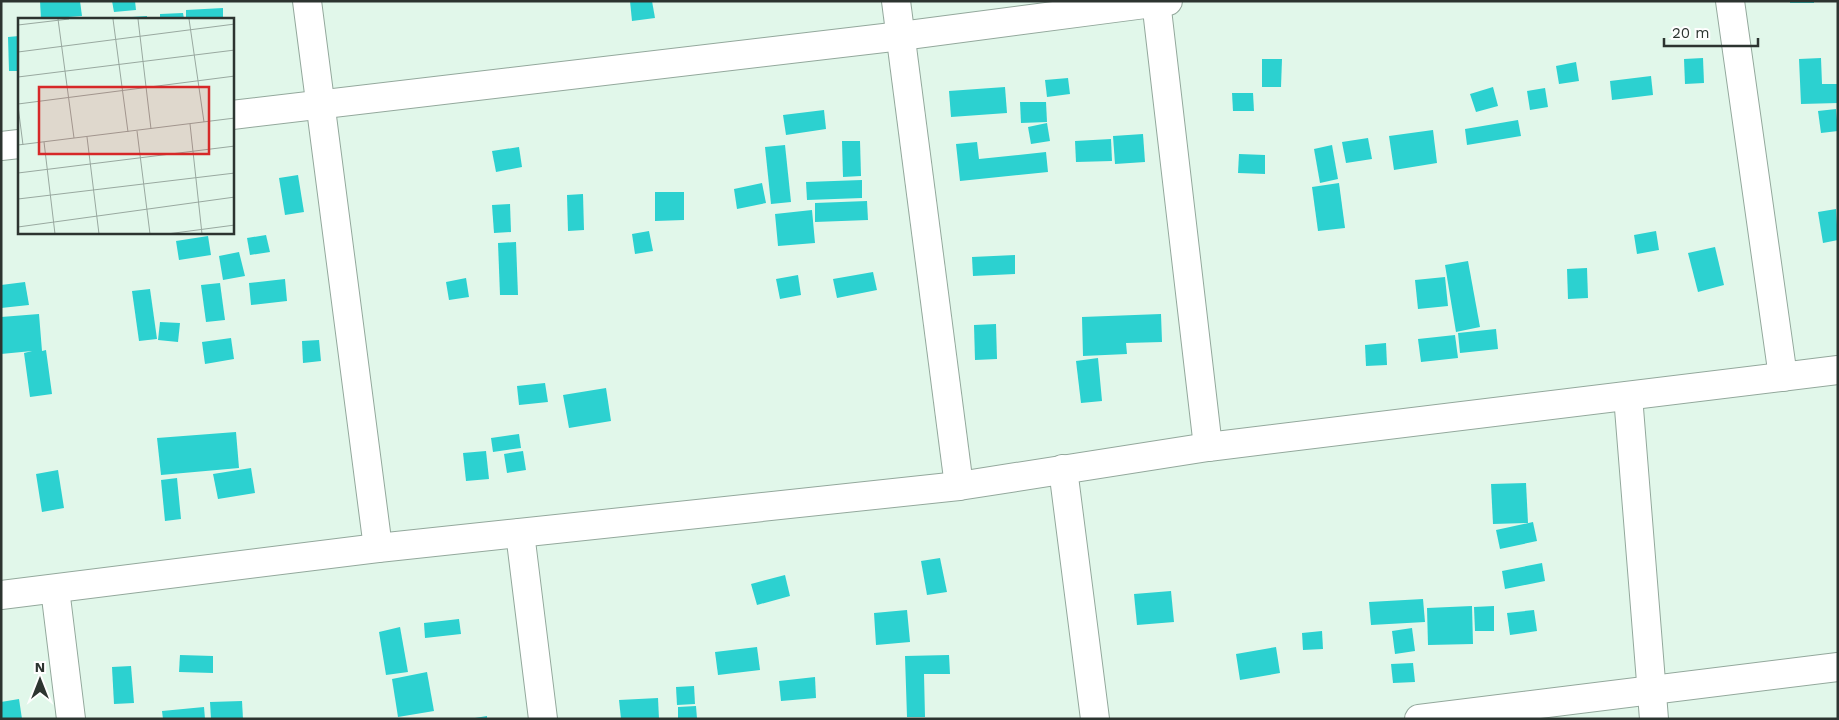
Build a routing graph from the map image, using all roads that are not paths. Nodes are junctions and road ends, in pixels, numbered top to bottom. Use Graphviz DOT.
graph roads {
  1 [pos="307,1"];
  2 [pos="896,1"];
  3 [pos="1730,1"];
  4 [pos="1160,2"];
  5 [pos="901,36"];
  6 [pos="320,103"];
  7 [pos="234,115"];
  8 [pos="18,144"];
  9 [pos="1,146"];
  10 [pos="1838,370"];
  11 [pos="1783,377"];
  12 [pos="1628,396"];
  13 [pos="1208,447"];
  14 [pos="1063,470"];
  15 [pos="959,486"];
  16 [pos="520,534"];
  17 [pos="378,548"];
  18 [pos="55,589"];
  19 [pos="1,595"];
  20 [pos="1838,667"];
  21 [pos="1651,690"];
  22 [pos="71,719"];
  23 [pos="543,719"];
  24 [pos="1095,719"];
  25 [pos="1419,719"];
  26 [pos="1654,719"];
  1 -- 6 [label="street"];
  2 -- 5 [label="street"];
  3 -- 11 [label="street"];
  4 -- 5 [label="street"];
  4 -- 13 [label="street"];
  5 -- 6 [label="street"];
  5 -- 15 [label="street"];
  6 -- 7 [label="street"];
  6 -- 17 [label="street"];
  8 -- 9 [label="street"];
  10 -- 11 [label="street"];
  11 -- 12 [label="street"];
  12 -- 13 [label="street"];
  12 -- 21 [label="street"];
  13 -- 14 [label="street"];
  14 -- 15 [label="street"];
  14 -- 24 [label="street"];
  15 -- 16 [label="street"];
  16 -- 17 [label="street"];
  16 -- 23 [label="street"];
  17 -- 18 [label="street"];
  18 -- 19 [label="street"];
  18 -- 22 [label="street"];
  20 -- 21 [label="street"];
  21 -- 25 [label="street"];
  21 -- 26 [label="street"];
}
